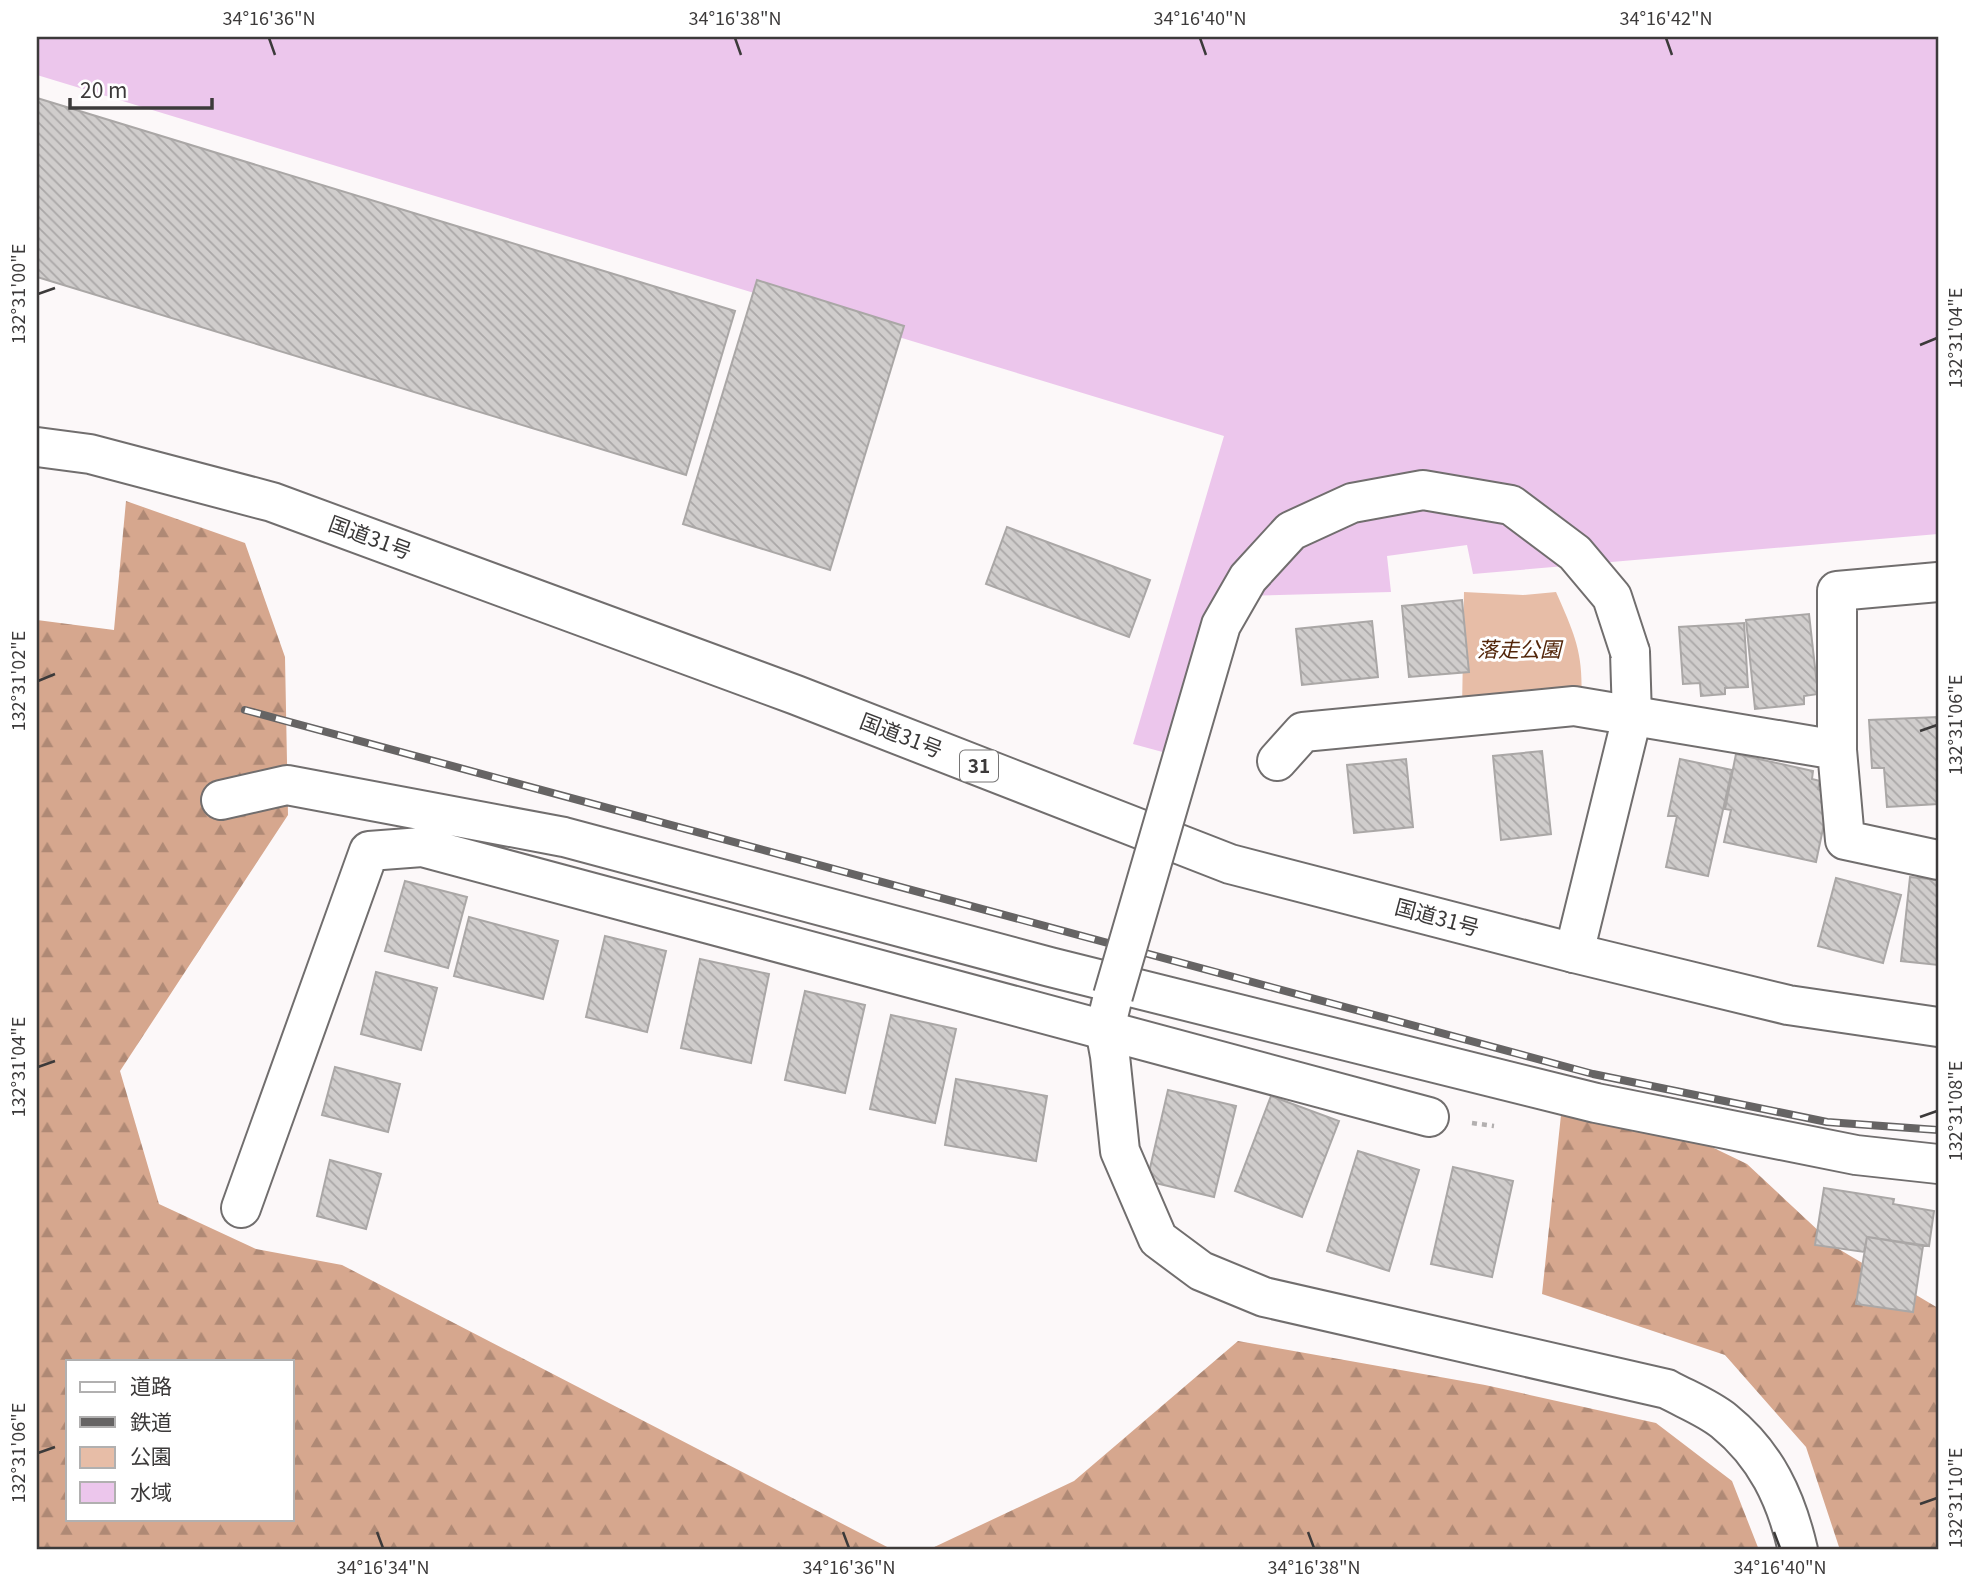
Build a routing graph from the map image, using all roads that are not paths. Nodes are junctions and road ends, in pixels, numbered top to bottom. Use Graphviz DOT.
graph roads {
  1 [pos="37,447"];
  2 [pos="1938,582"];
  3 [pos="1632,717"];
  4 [pos="1837,750"];
  5 [pos="1277,761"];
  6 [pos="220,800"];
  7 [pos="1938,860"];
  8 [pos="1574,953"];
  9 [pos="1109,1013"];
  10 [pos="1938,1027"];
  11 [pos="1429,1118"];
  12 [pos="1938,1164"];
  13 [pos="242,1208"];
  14 [pos="1798,1550"];
  1 -- 8 [label="main road, 国道31号 / 31"];
  2 -- 4 [label="main road"];
  3 -- 4 [label="main road"];
  3 -- 5 [label="main road"];
  3 -- 8 [label="main road"];
  3 -- 9 [label="main road, bridge"];
  4 -- 7 [label="main road"];
  6 -- 12 [label="main road"];
  8 -- 10 [label="main road, 国道31号 / 31"];
  9 -- 11 [label="main road"];
  9 -- 13 [label="main road"];
  9 -- 14 [label="main road"];
}
